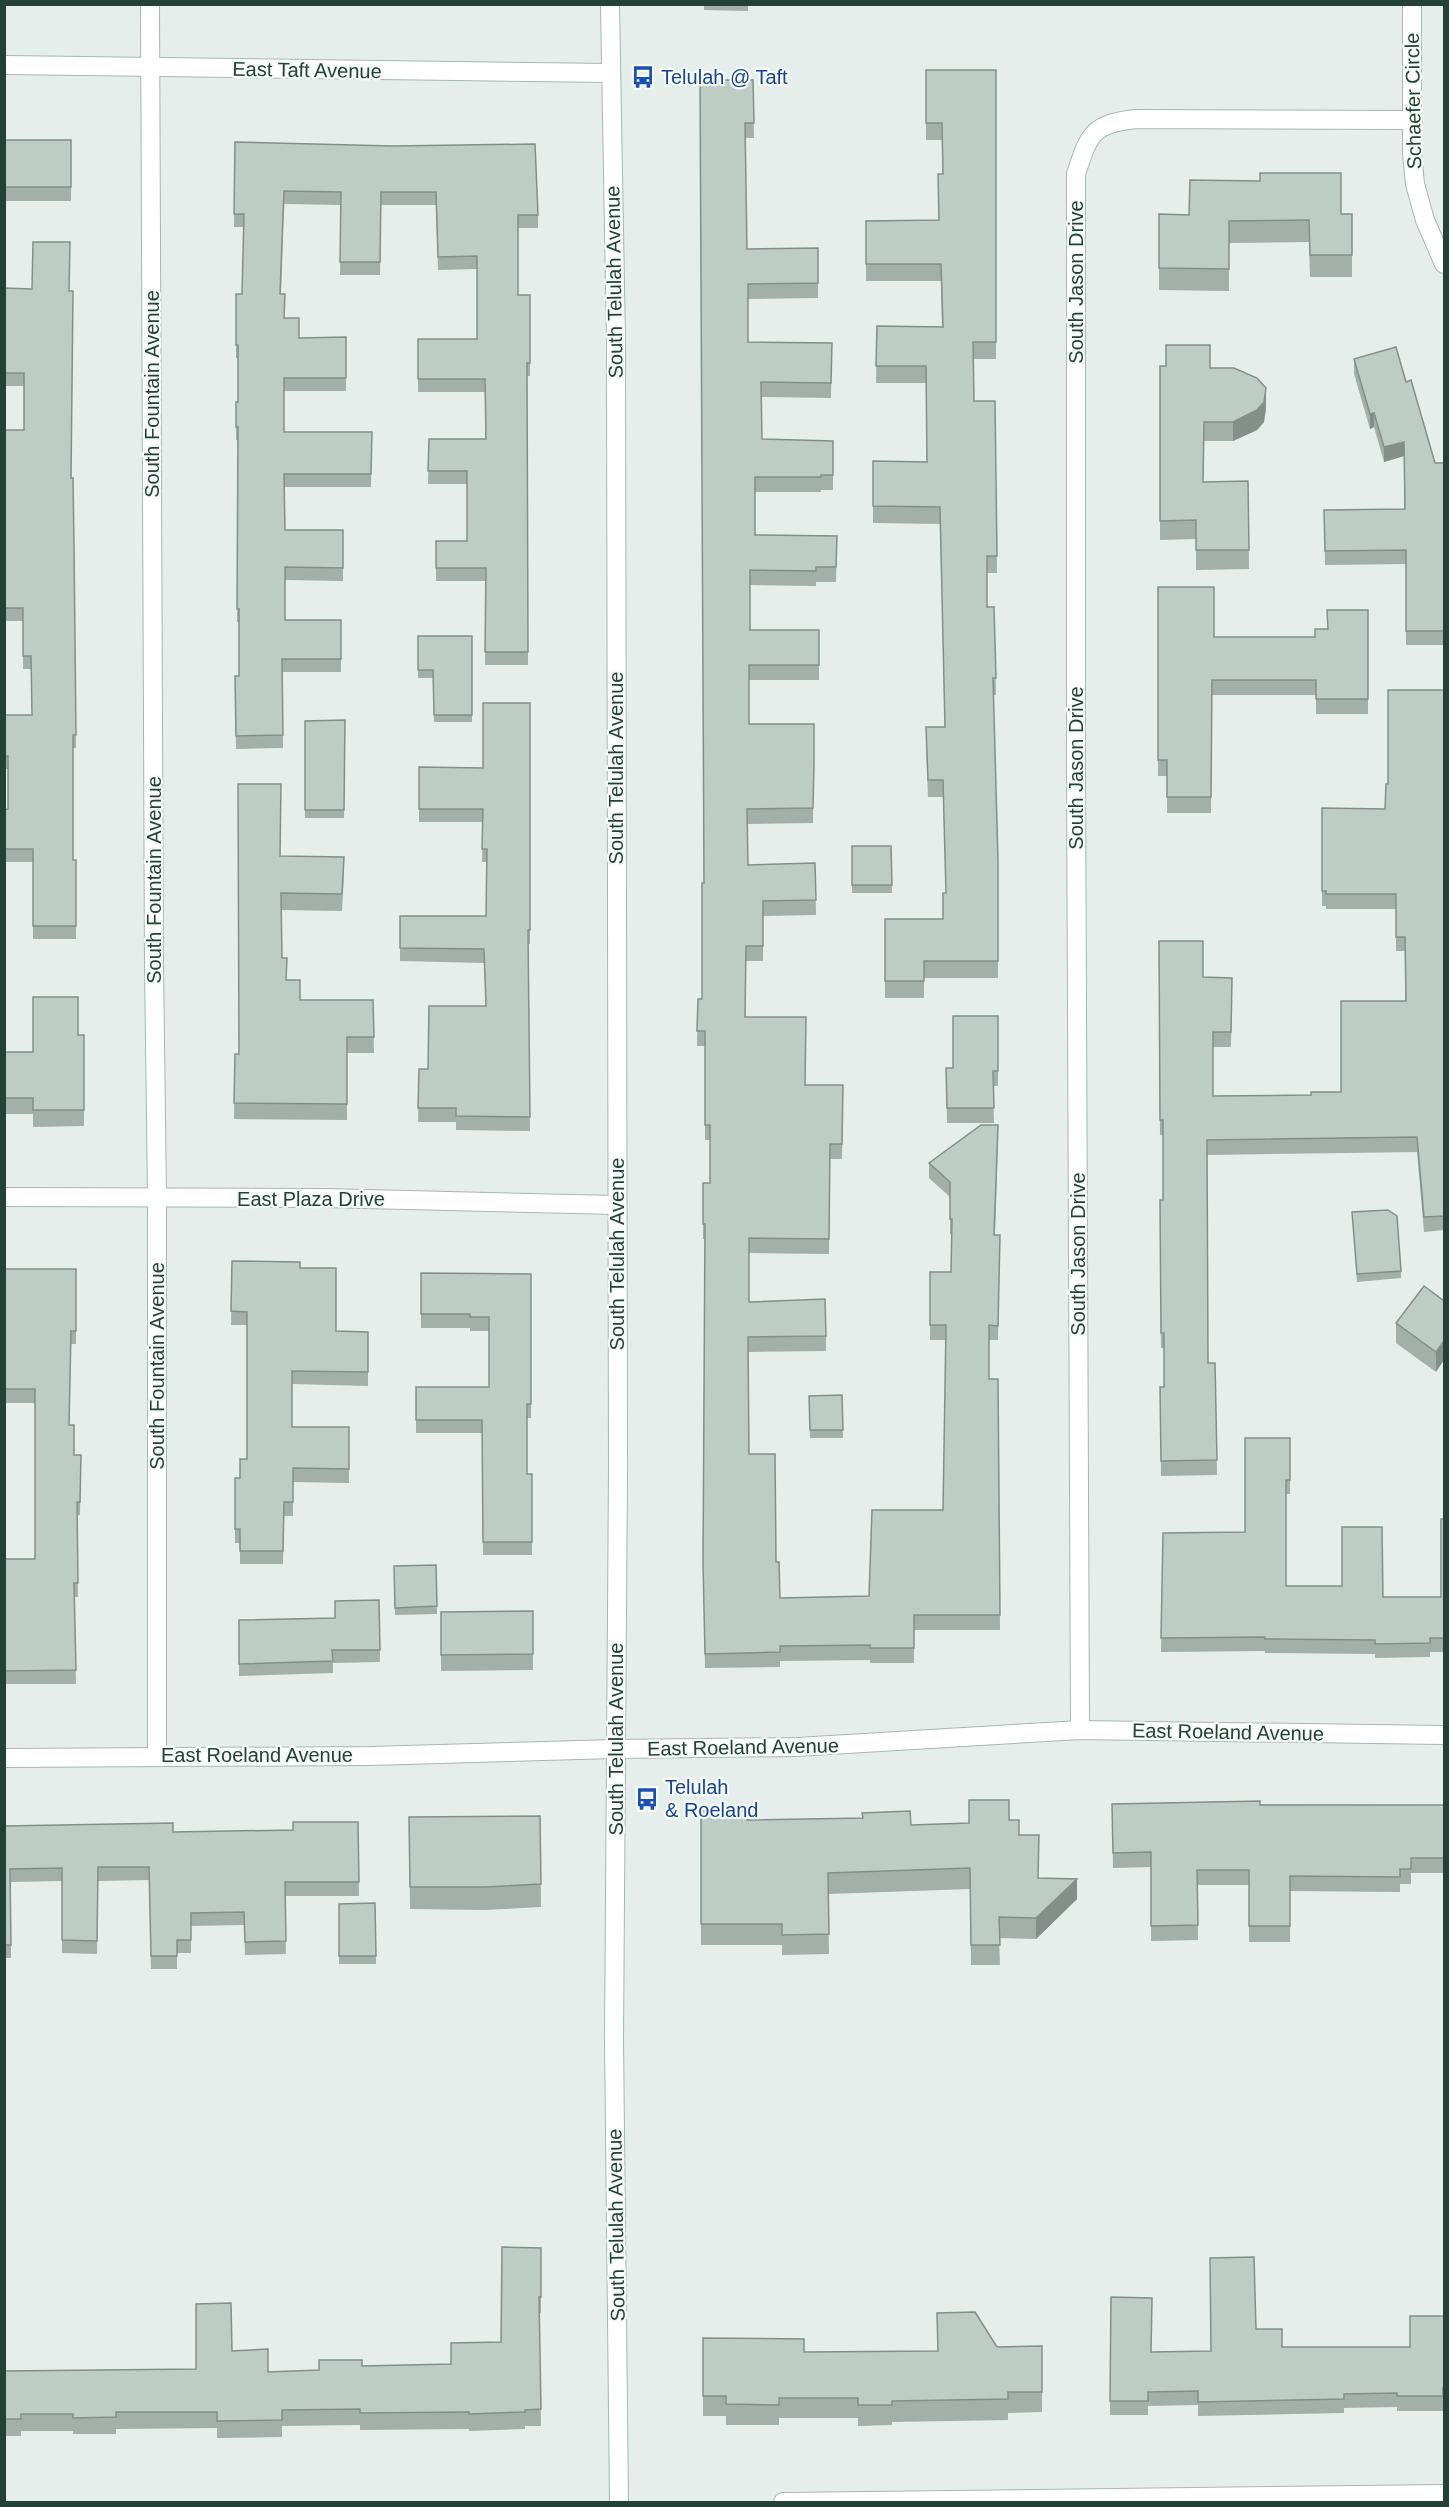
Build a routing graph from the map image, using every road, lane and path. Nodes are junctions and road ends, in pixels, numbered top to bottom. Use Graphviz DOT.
graph roads {
  1 [pos="150,4"];
  2 [pos="610,4"];
  3 [pos="1412,4"];
  4 [pos="4,65"];
  5 [pos="150,68"];
  6 [pos="610,73"];
  7 [pos="1413,120"];
  8 [pos="1444,264"];
  9 [pos="4,1197"];
  10 [pos="157,1197"];
  11 [pos="616,1205"];
  12 [pos="1080,1730"];
  13 [pos="1444,1735"];
  14 [pos="615,1749"];
  15 [pos="157,1755"];
  16 [pos="4,1758"];
  17 [pos="1444,2493"];
  18 [pos="619,2502"];
  19 [pos="783,2502"];
  1 -- 5 [label="street, South Fountain Avenue"];
  2 -- 6 [label="street, South Telulah Avenue"];
  3 -- 7 [label="street, Schaefer Circle"];
  4 -- 5 [label="street, East Taft Avenue"];
  5 -- 6 [label="street, East Taft Avenue"];
  5 -- 10 [label="street, South Fountain Avenue"];
  6 -- 11 [label="street, South Telulah Avenue"];
  7 -- 8 [label="street, Schaefer Circle"];
  7 -- 12 [label="street, South Jason Drive"];
  9 -- 10 [label="street, East Plaza Drive"];
  10 -- 11 [label="street, East Plaza Drive"];
  10 -- 15 [label="street, South Fountain Avenue"];
  11 -- 14 [label="street, South Telulah Avenue"];
  12 -- 13 [label="street, East Roeland Avenue"];
  12 -- 14 [label="street, East Roeland Avenue"];
  14 -- 15 [label="street, East Roeland Avenue"];
  14 -- 18 [label="street, South Telulah Avenue"];
  15 -- 16 [label="street, East Roeland Avenue"];
  17 -- 19 [label="street"];
}
